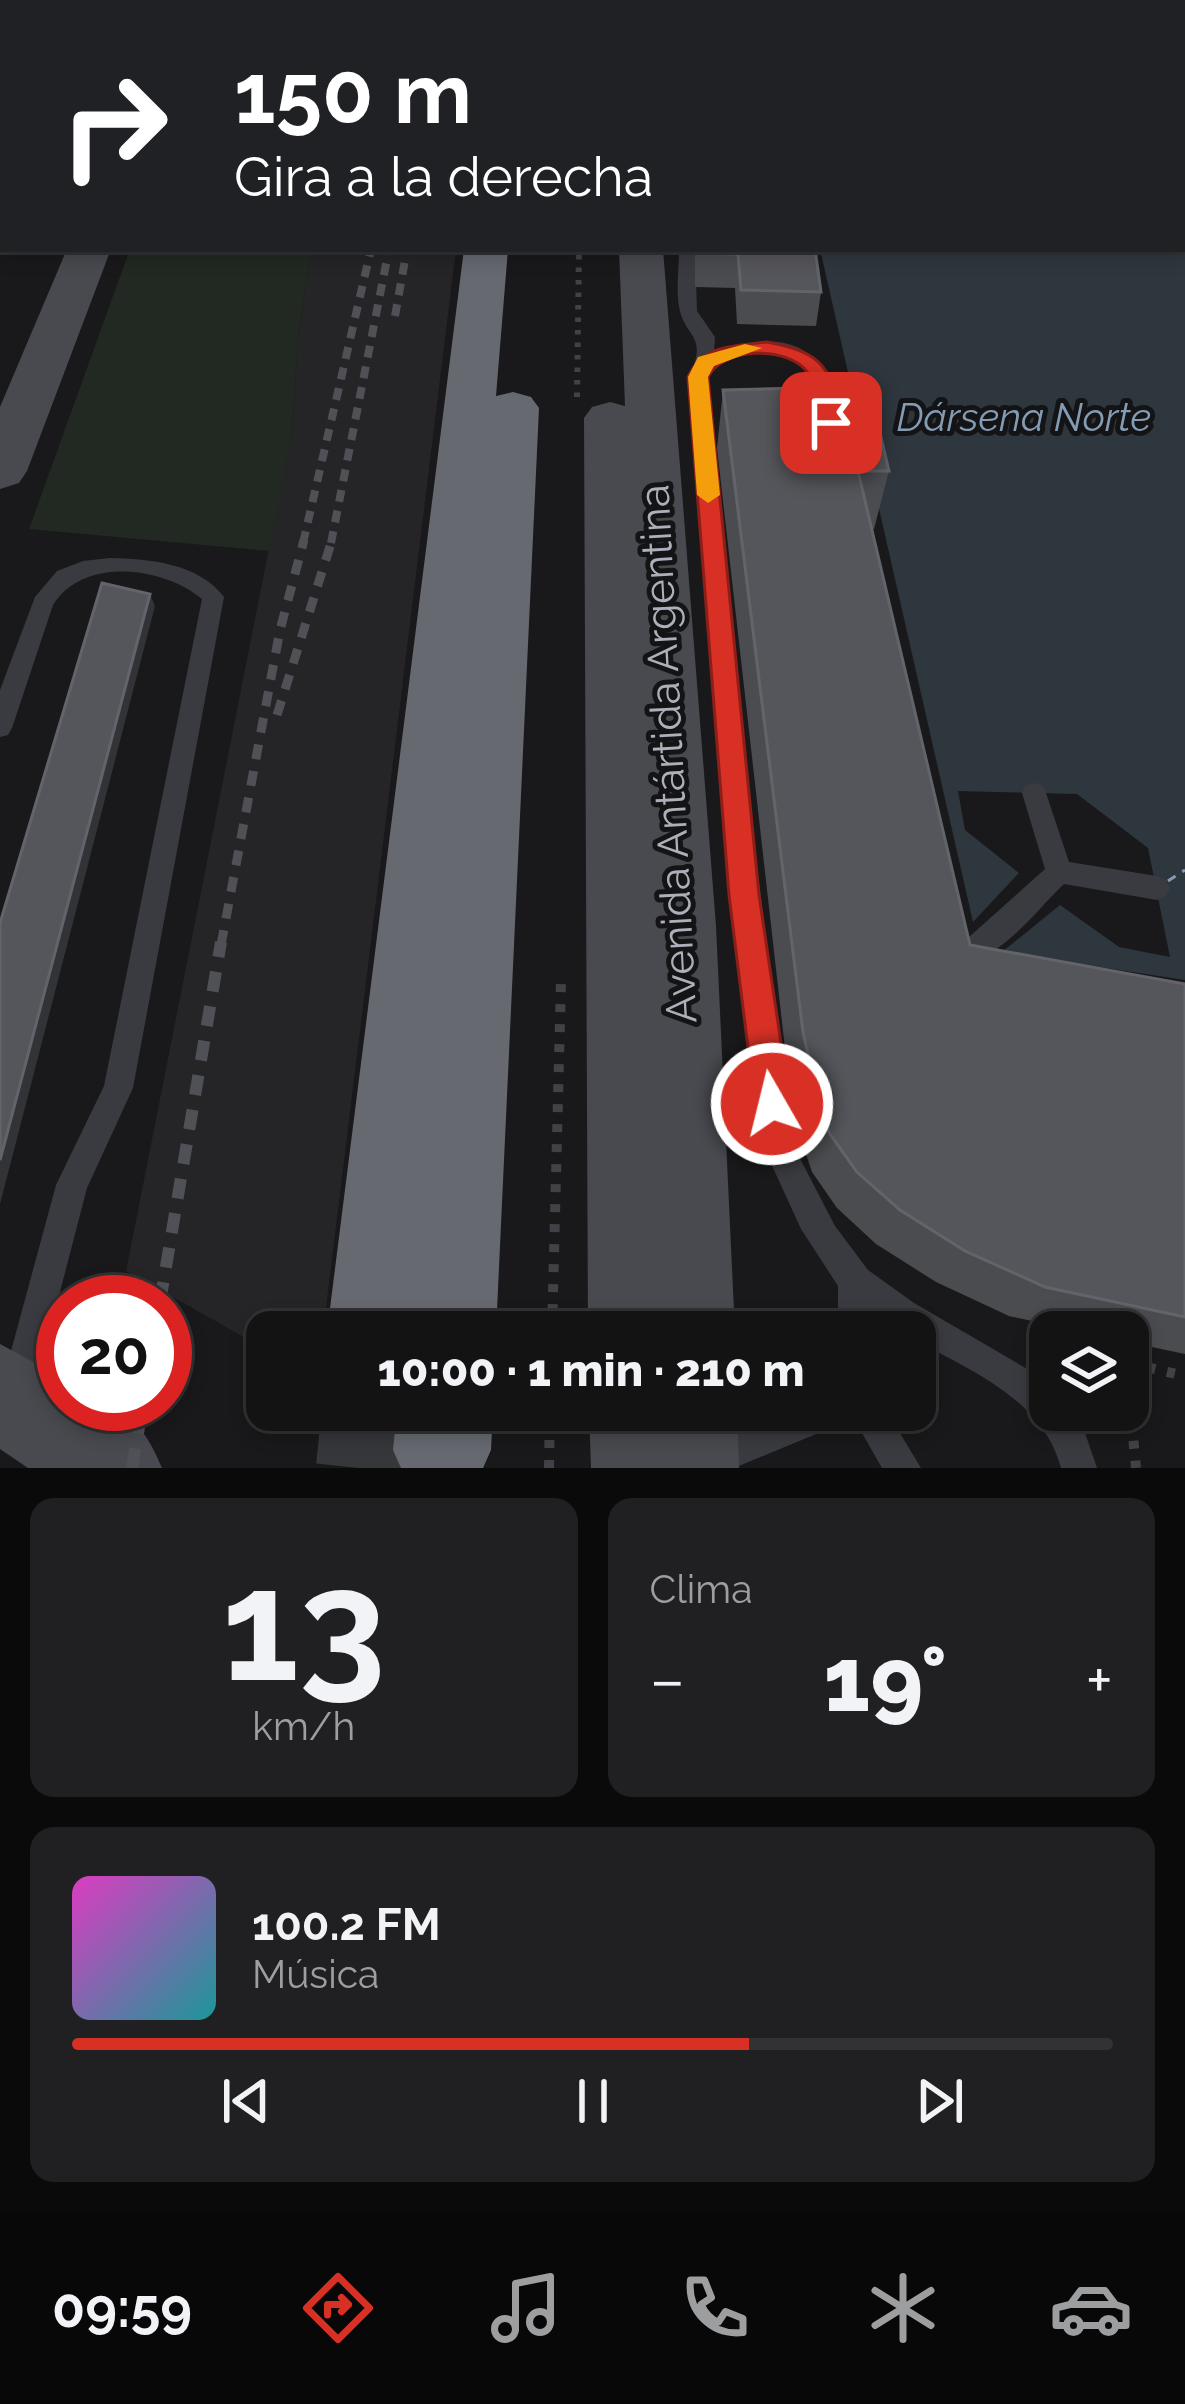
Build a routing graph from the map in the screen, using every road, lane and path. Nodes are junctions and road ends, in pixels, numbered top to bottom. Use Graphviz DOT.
graph roads {
  1 [pos="55,252"];
  2 [pos="87,252"];
  3 [pos="486,252"];
  4 [pos="523,252"];
  5 [pos="606,252"];
  6 [pos="641,252"];
  7 [pos="687,252"];
  8 [pos="705,362"];
  9 [pos="0,377"];
  10 [pos="836,446"];
  11 [pos="0,471"];
  12 [pos="0,728"];
  13 [pos="1034,793"];
  14 [pos="1059,872"];
  15 [pos="1156,888"];
  16 [pos="744,895"];
  17 [pos="782,918"];
  18 [pos="940,921"];
  19 [pos="914,951"];
  20 [pos="970,951"];
  21 [pos="854,1280"];
  22 [pos="376,1311"];
  23 [pos="451,1311"];
  24 [pos="633,1311"];
  25 [pos="689,1311"];
  26 [pos="855,1311"];
  27 [pos="1149,1368"];
  28 [pos="1185,1376"];
  29 [pos="1029,1391"];
  30 [pos="7,1396"];
  31 [pos="550,1431"];
  32 [pos="638,1431"];
  33 [pos="689,1431"];
  34 [pos="781,1431"];
  35 [pos="879,1431"];
  36 [pos="1065,1431"];
  37 [pos="1133,1431"];
  38 [pos="113,1468"];
  39 [pos="549,1468"];
  40 [pos="640,1468"];
  41 [pos="690,1468"];
  42 [pos="903,1468"];
  43 [pos="1079,1468"];
  44 [pos="1136,1468"];
  1 -- 9 [label="main road"];
  2 -- 11 [label="main road"];
  3 -- 22 [label="highway"];
  4 -- 23 [label="highway"];
  5 -- 24 [label="main road, Avenida Antártida Argentina"];
  6 -- 25 [label="main road, Avenida Antártida Argentina"];
  7 -- 8 [label="lane"];
  8 -- 10 [label="lane"];
  8 -- 16 [label="lane"];
  12 -- 30 [label="lane"];
  13 -- 14 [label="lane"];
  14 -- 15 [label="lane"];
  14 -- 20 [label="lane"];
  16 -- 17 [label="lane"];
  16 -- 21 [label="lane"];
  18 -- 20 [label="lane"];
  19 -- 20 [label="lane"];
  21 -- 26 [label="lane"];
  21 -- 29 [label="lane"];
  27 -- 28 [label="path"];
  30 -- 38 [label="main road"];
  31 -- 39 [label="path"];
  32 -- 40 [label="main road"];
  33 -- 41 [label="main road"];
  34 -- 41 [label="lane"];
  35 -- 42 [label="lane"];
  36 -- 43 [label="lane"];
  37 -- 44 [label="path"];
}
